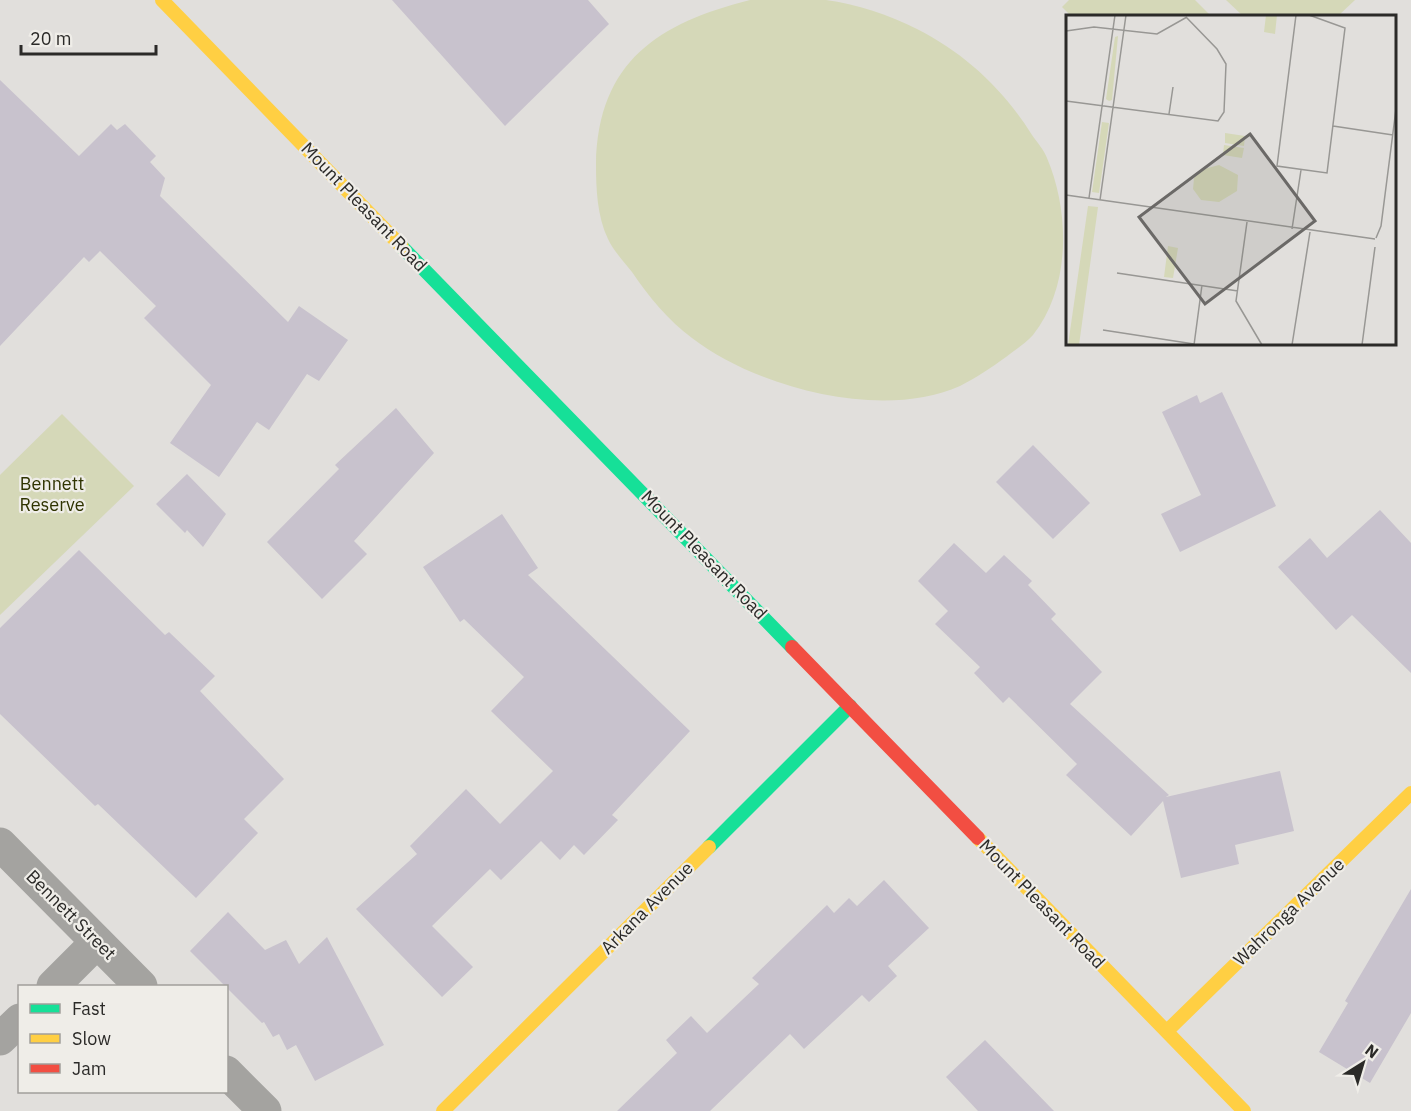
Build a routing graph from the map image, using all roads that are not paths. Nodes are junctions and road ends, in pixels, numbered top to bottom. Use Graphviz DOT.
graph roads {
  1 [pos="162,0"];
  2 [pos="850,706"];
  3 [pos="1411,794"];
  4 [pos="0,844"];
  5 [pos="97,942"];
  6 [pos="55,985"];
  7 [pos="139,985"];
  8 [pos="18,1022"];
  9 [pos="1167,1031"];
  10 [pos="0,1039"];
  11 [pos="228,1074"];
  12 [pos="265,1111"];
  13 [pos="443,1111"];
  14 [pos="1244,1111"];
  1 -- 2 [label="street, Mount Pleasant Road"];
  2 -- 9 [label="street, Mount Pleasant Road"];
  2 -- 13 [label="street, Arkana Avenue"];
  3 -- 9 [label="street, Wahronga Avenue"];
  4 -- 5 [label="street, Bennett Street"];
  5 -- 6 [label="street"];
  5 -- 7 [label="street, Bennett Street"];
  8 -- 10 [label="street"];
  9 -- 14 [label="street, Mount Pleasant Road"];
  11 -- 12 [label="street"];
}
